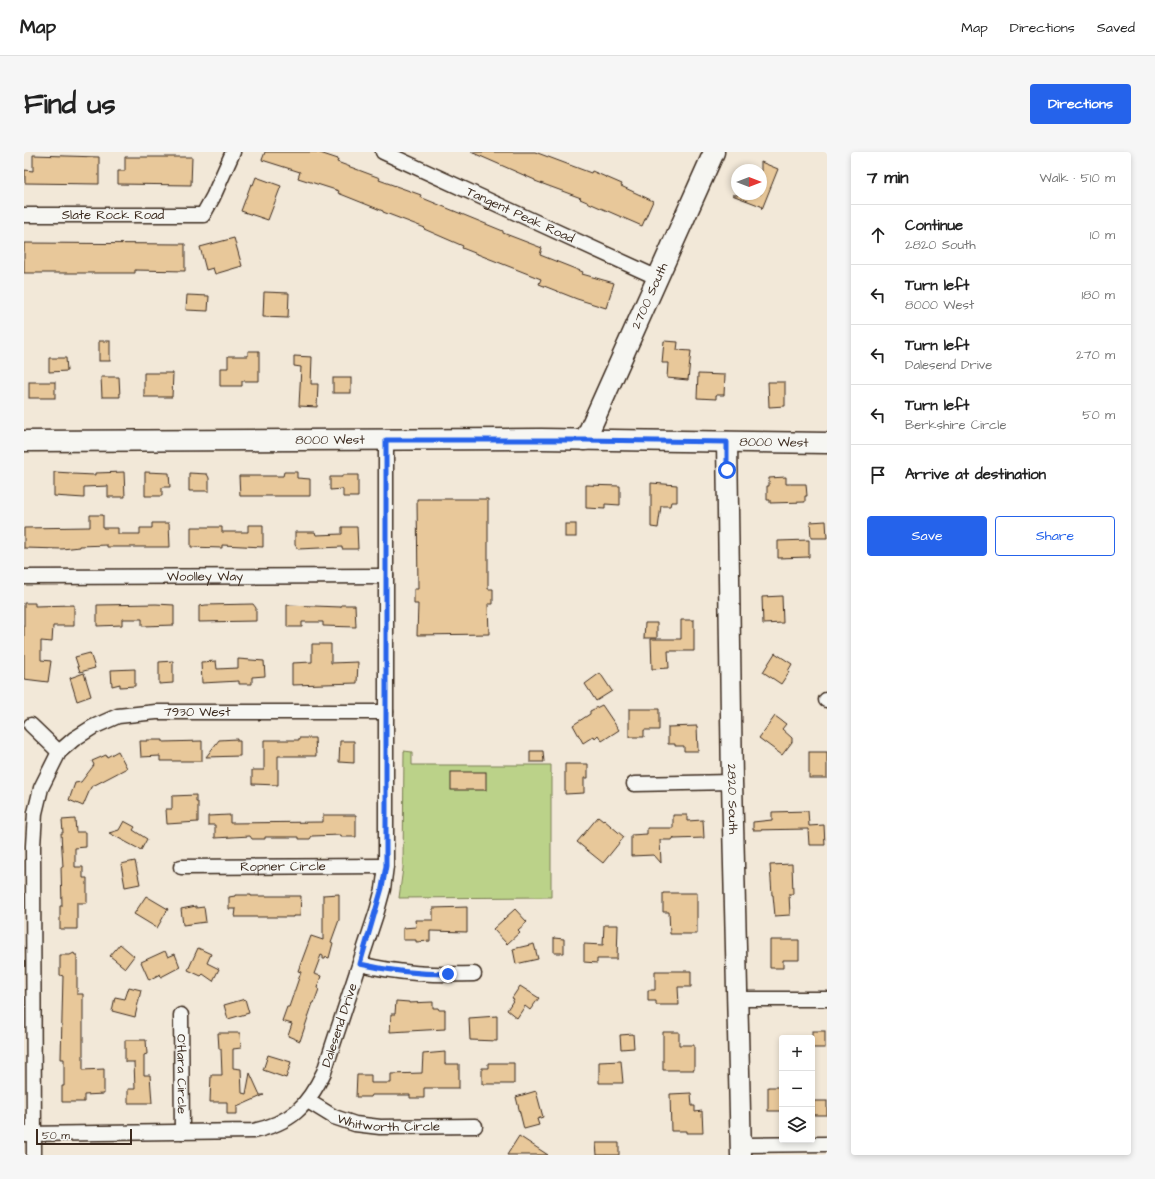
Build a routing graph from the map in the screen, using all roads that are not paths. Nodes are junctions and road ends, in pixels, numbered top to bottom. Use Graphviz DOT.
graph roads {
  1 [pos="233,152"];
  2 [pos="383,152"];
  3 [pos="714,152"];
  4 [pos="24,215"];
  5 [pos="658,278"];
  6 [pos="386,440"];
  7 [pos="585,440"];
  8 [pos="24,441"];
  9 [pos="727,442"];
  10 [pos="827,443"];
  11 [pos="386,576"];
  12 [pos="24,577"];
  13 [pos="386,712"];
  14 [pos="31,725"];
  15 [pos="59,752"];
  16 [pos="732,782"];
  17 [pos="634,784"];
  18 [pos="386,866"];
  19 [pos="181,867"];
  20 [pos="360,964"];
  21 [pos="474,974"];
  22 [pos="827,999"];
  23 [pos="738,1000"];
  24 [pos="181,1015"];
  25 [pos="308,1101"];
  26 [pos="474,1126"];
  27 [pos="182,1132"];
  28 [pos="29,1133"];
  29 [pos="827,1144"];
  30 [pos="741,1150"];
  31 [pos="34,1155"];
  1 -- 4 [label="street, Slate Rock Road"];
  2 -- 5 [label="street, Tangent Peak Road"];
  3 -- 5 [label="street, 2700 South"];
  5 -- 7 [label="street, 2700 South"];
  6 -- 7 [label="street, 8000 West"];
  6 -- 8 [label="street, 8000 West"];
  6 -- 11 [label="street, Dalesend Drive"];
  7 -- 9 [label="street, 8000 West"];
  9 -- 10 [label="street, 8000 West"];
  9 -- 16 [label="street, 2820 South"];
  11 -- 12 [label="street, Woolley Way"];
  11 -- 13 [label="street, Dalesend Drive"];
  13 -- 15 [label="street, 7930 West"];
  13 -- 18 [label="street, Dalesend Drive"];
  14 -- 15 [label="street"];
  15 -- 28 [label="street"];
  16 -- 17 [label="street"];
  16 -- 23 [label="street, 2820 South"];
  18 -- 19 [label="street, Ropner Circle"];
  18 -- 20 [label="street, Dalesend Drive"];
  20 -- 21 [label="street"];
  20 -- 25 [label="street, Dalesend Drive"];
  22 -- 23 [label="street"];
  23 -- 30 [label="street, 2820 South"];
  24 -- 27 [label="street, O'Hara Circle"];
  25 -- 26 [label="street, Whitworth Circle"];
  25 -- 27 [label="street, Dalesend Drive"];
  27 -- 28 [label="street, Dalesend Drive"];
  28 -- 31 [label="street"];
  29 -- 30 [label="street"];
}
